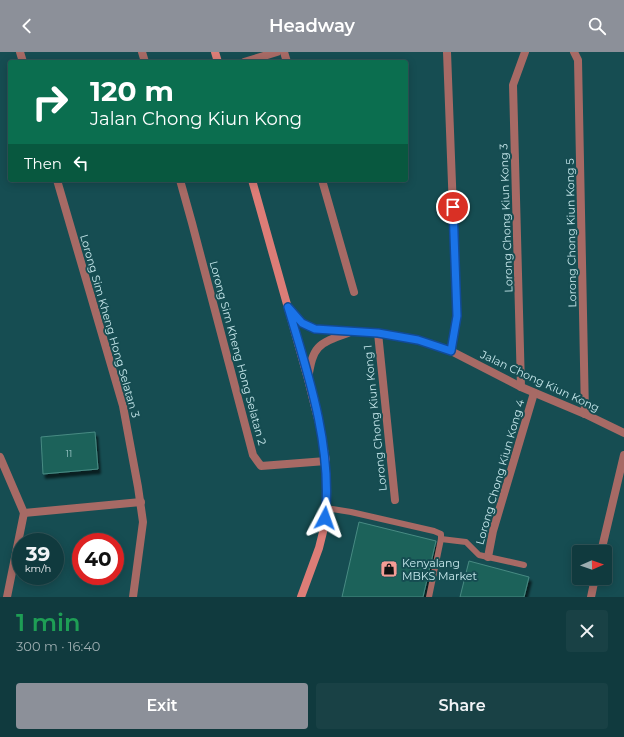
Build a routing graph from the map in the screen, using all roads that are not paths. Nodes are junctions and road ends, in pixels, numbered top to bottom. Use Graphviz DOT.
graph roads {
  1 [pos="277,52"];
  2 [pos="447,52"];
  3 [pos="525,52"];
  4 [pos="574,52"];
  5 [pos="251,60"];
  6 [pos="58,182"];
  7 [pos="181,182"];
  8 [pos="253,182"];
  9 [pos="323,182"];
  10 [pos="354,292"];
  11 [pos="288,307"];
  12 [pos="352,331"];
  13 [pos="378,333"];
  14 [pos="451,351"];
  15 [pos="308,379"];
  16 [pos="521,386"];
  17 [pos="534,393"];
  18 [pos="585,414"];
  19 [pos="624,432"];
  20 [pos="624,455"];
  21 [pos="0,456"];
  22 [pos="326,460"];
  23 [pos="395,500"];
  24 [pos="141,502"];
  25 [pos="326,508"];
  26 [pos="24,513"];
  27 [pos="441,539"];
  28 [pos="603,545"];
  29 [pos="488,557"];
  30 [pos="524,565"];
  31 [pos="594,585"];
  32 [pos="7,597"];
  33 [pos="133,597"];
  34 [pos="301,597"];
  35 [pos="429,597"];
  36 [pos="591,597"];
  1 -- 5 [label="street"];
  2 -- 14 [label="street"];
  3 -- 16 [label="street, Lorong Chong Kiun Kong 3"];
  4 -- 18 [label="street, Lorong Chong Kiun Kong 5"];
  6 -- 24 [label="street, Lorong Sim Kheng Hong Selatan 3"];
  7 -- 22 [label="street, Lorong Sim Kheng Hong Selatan 2"];
  8 -- 11 [label="street"];
  9 -- 10 [label="street"];
  11 -- 12 [label="street, Jalan Chong Kiun Kong"];
  11 -- 15 [label="street"];
  12 -- 13 [label="street, Jalan Chong Kiun Kong"];
  12 -- 15 [label="street, Jalan Chong Kiun Kong"];
  13 -- 14 [label="street, Jalan Chong Kiun Kong"];
  13 -- 23 [label="street, Lorong Chong Kiun Kong 1"];
  14 -- 16 [label="street, Jalan Chong Kiun Kong"];
  15 -- 22 [label="street"];
  16 -- 17 [label="street, Jalan Chong Kiun Kong"];
  17 -- 18 [label="street, Jalan Chong Kiun Kong"];
  17 -- 29 [label="street, Lorong Chong Kiun Kong 4"];
  18 -- 19 [label="street, Jalan Chong Kiun Kong"];
  20 -- 28 [label="street"];
  21 -- 26 [label="street"];
  22 -- 25 [label="street"];
  24 -- 26 [label="street"];
  24 -- 33 [label="street, Lorong Sim Kheng Hong Selatan 3"];
  25 -- 27 [label="lane"];
  25 -- 34 [label="street"];
  26 -- 32 [label="street"];
  27 -- 29 [label="lane"];
  27 -- 35 [label="lane"];
  29 -- 30 [label="lane"];
  31 -- 36 [label="street"];
}
